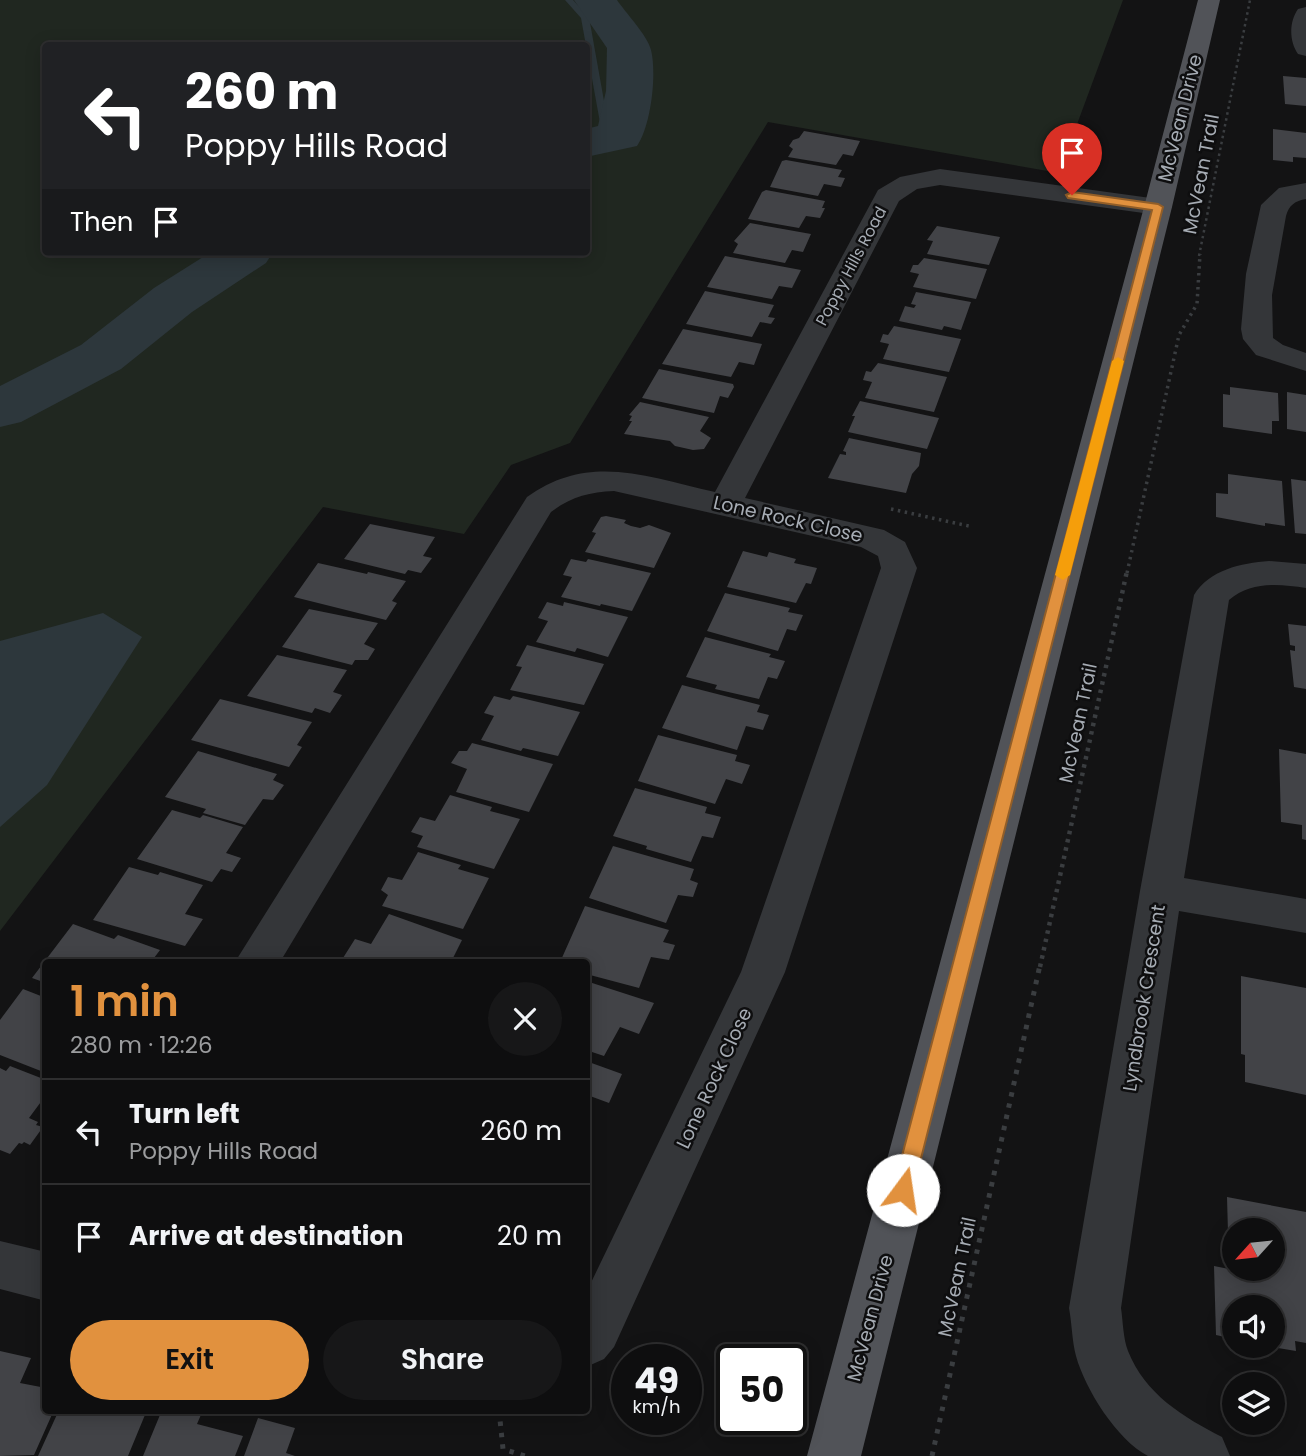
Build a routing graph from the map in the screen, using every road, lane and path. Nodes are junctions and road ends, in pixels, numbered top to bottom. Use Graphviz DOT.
graph roads {
  1 [pos="1209,0"];
  2 [pos="1250,0"];
  3 [pos="1306,14"];
  4 [pos="1306,49"];
  5 [pos="1306,191"];
  6 [pos="1158,207"];
  7 [pos="1306,362"];
  8 [pos="726,505"];
  9 [pos="1306,576"];
  10 [pos="1161,891"];
  11 [pos="1306,916"];
  12 [pos="259,959"];
  13 [pos="0,1265"];
  14 [pos="42,1276"];
  15 [pos="590,1336"];
  16 [pos="499,1414"];
  17 [pos="525,1456"];
  18 [pos="835,1456"];
  19 [pos="932,1456"];
  20 [pos="1203,1456"];
  1 -- 6 [label="main road, McVean Drive"];
  2 -- 19 [label="path, McVean Trail"];
  3 -- 4 [label="street"];
  5 -- 7 [label="street"];
  6 -- 8 [label="street, Poppy Hills Road"];
  6 -- 18 [label="main road, McVean Drive"];
  8 -- 12 [label="street, Lone Rock Close"];
  8 -- 15 [label="street, Lone Rock Close"];
  9 -- 10 [label="street, Lyndbrook Crescent"];
  10 -- 11 [label="street"];
  10 -- 20 [label="street, Lyndbrook Crescent"];
  13 -- 14 [label="street"];
  16 -- 17 [label="path"];
}
